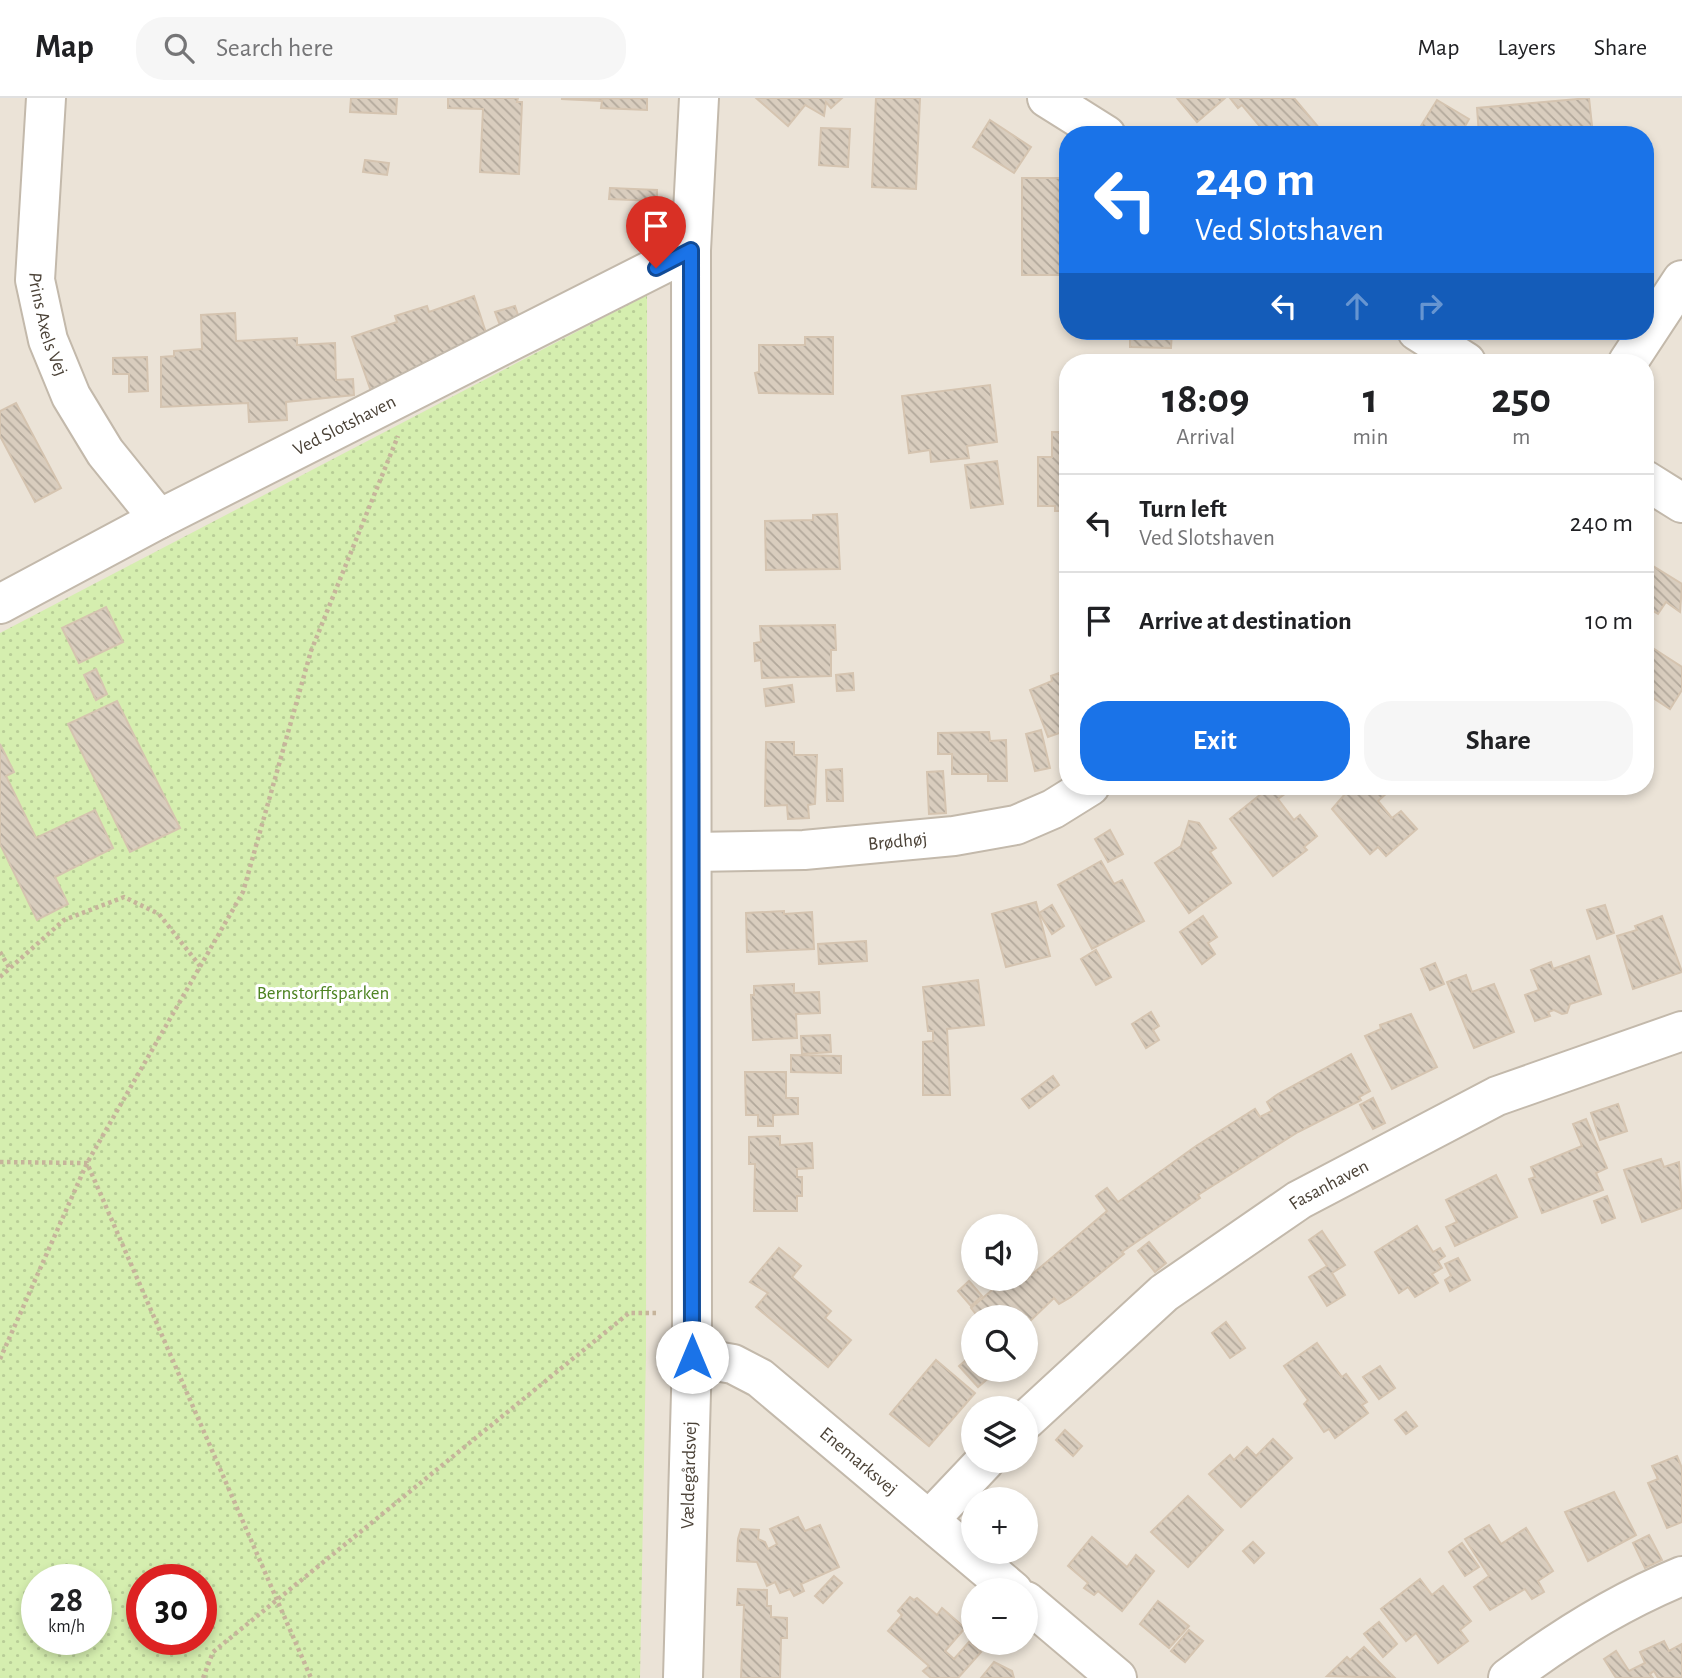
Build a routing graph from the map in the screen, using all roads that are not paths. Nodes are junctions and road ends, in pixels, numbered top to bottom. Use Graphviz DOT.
graph roads {
  1 [pos="46,98"];
  2 [pos="699,98"];
  3 [pos="1047,98"];
  4 [pos="1092,126"];
  5 [pos="691,250"];
  6 [pos="1682,280"];
  7 [pos="1654,323"];
  8 [pos="1431,340"];
  9 [pos="1453,354"];
  10 [pos="1654,486"];
  11 [pos="1682,503"];
  12 [pos="159,519"];
  13 [pos="0,604"];
  14 [pos="1076,795"];
  15 [pos="693,852"];
  16 [pos="1682,1031"];
  17 [pos="692,1357"];
  18 [pos="1038,1408"];
  19 [pos="974,1473"];
  20 [pos="929,1520"];
  21 [pos="1682,1576"];
  22 [pos="998,1578"];
  23 [pos="1038,1611"];
  24 [pos="683,1678"];
  25 [pos="1116,1678"];
  26 [pos="1508,1678"];
  1 -- 12 [label="street, Prins Axels Vej"];
  2 -- 5 [label="street, Vældegårdsvej"];
  3 -- 4 [label="street"];
  5 -- 12 [label="street, Ved Slotshaven"];
  5 -- 15 [label="street, Vældegårdsvej"];
  6 -- 7 [label="street"];
  8 -- 9 [label="street"];
  10 -- 11 [label="street"];
  12 -- 13 [label="street, Ved Slotshaven"];
  14 -- 15 [label="street, Brødhøj"];
  15 -- 17 [label="street, Vældegårdsvej"];
  16 -- 18 [label="street, Fasanhaven"];
  17 -- 20 [label="street, Enemarksvej"];
  17 -- 24 [label="street, Vældegårdsvej"];
  19 -- 20 [label="street"];
  20 -- 22 [label="street, Enemarksvej"];
  21 -- 26 [label="street"];
  23 -- 25 [label="street"];
}
